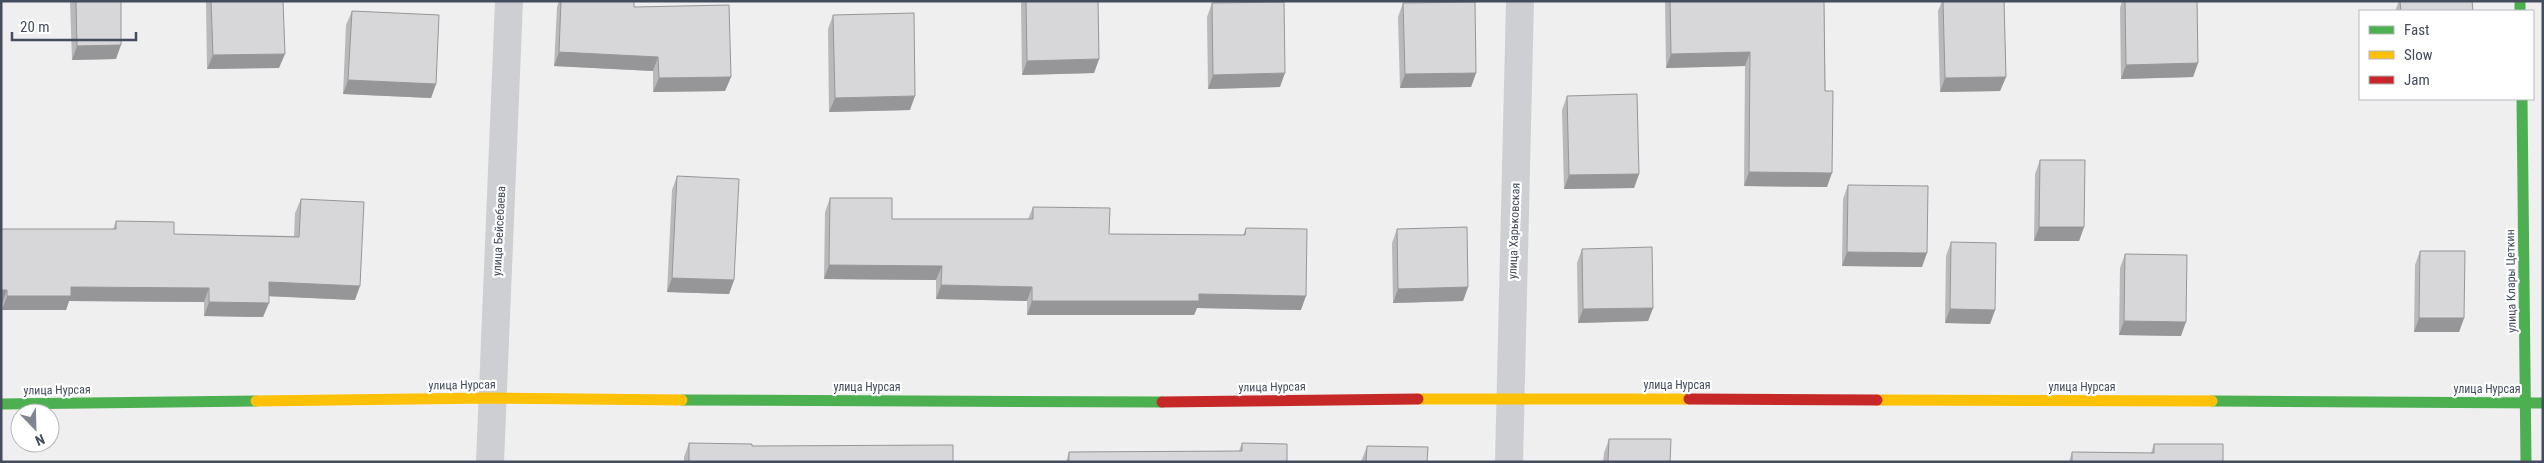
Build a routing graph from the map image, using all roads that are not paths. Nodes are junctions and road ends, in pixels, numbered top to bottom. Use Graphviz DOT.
graph roads {
  1 [pos="509,1"];
  2 [pos="1520,1"];
  3 [pos="2522,100"];
  4 [pos="491,398"];
  5 [pos="1509,398"];
  6 [pos="2527,402"];
  7 [pos="2543,403"];
  8 [pos="1,404"];
  9 [pos="490,462"];
  10 [pos="1509,462"];
  11 [pos="2526,462"];
  1 -- 4 [label="street, улица Бейсебаева"];
  2 -- 5 [label="street, улица Харьковская"];
  3 -- 6 [label="street, улица Клары Цеткин"];
  4 -- 5 [label="street, улица Нурсая"];
  4 -- 8 [label="street, улица Нурсая"];
  4 -- 9 [label="street, улица Бейсебаева"];
  5 -- 6 [label="street, улица Нурсая"];
  5 -- 10 [label="street, улица Харьковская"];
  6 -- 7 [label="street, улица Нурсая"];
  6 -- 11 [label="street, улица Клары Цеткин"];
}
